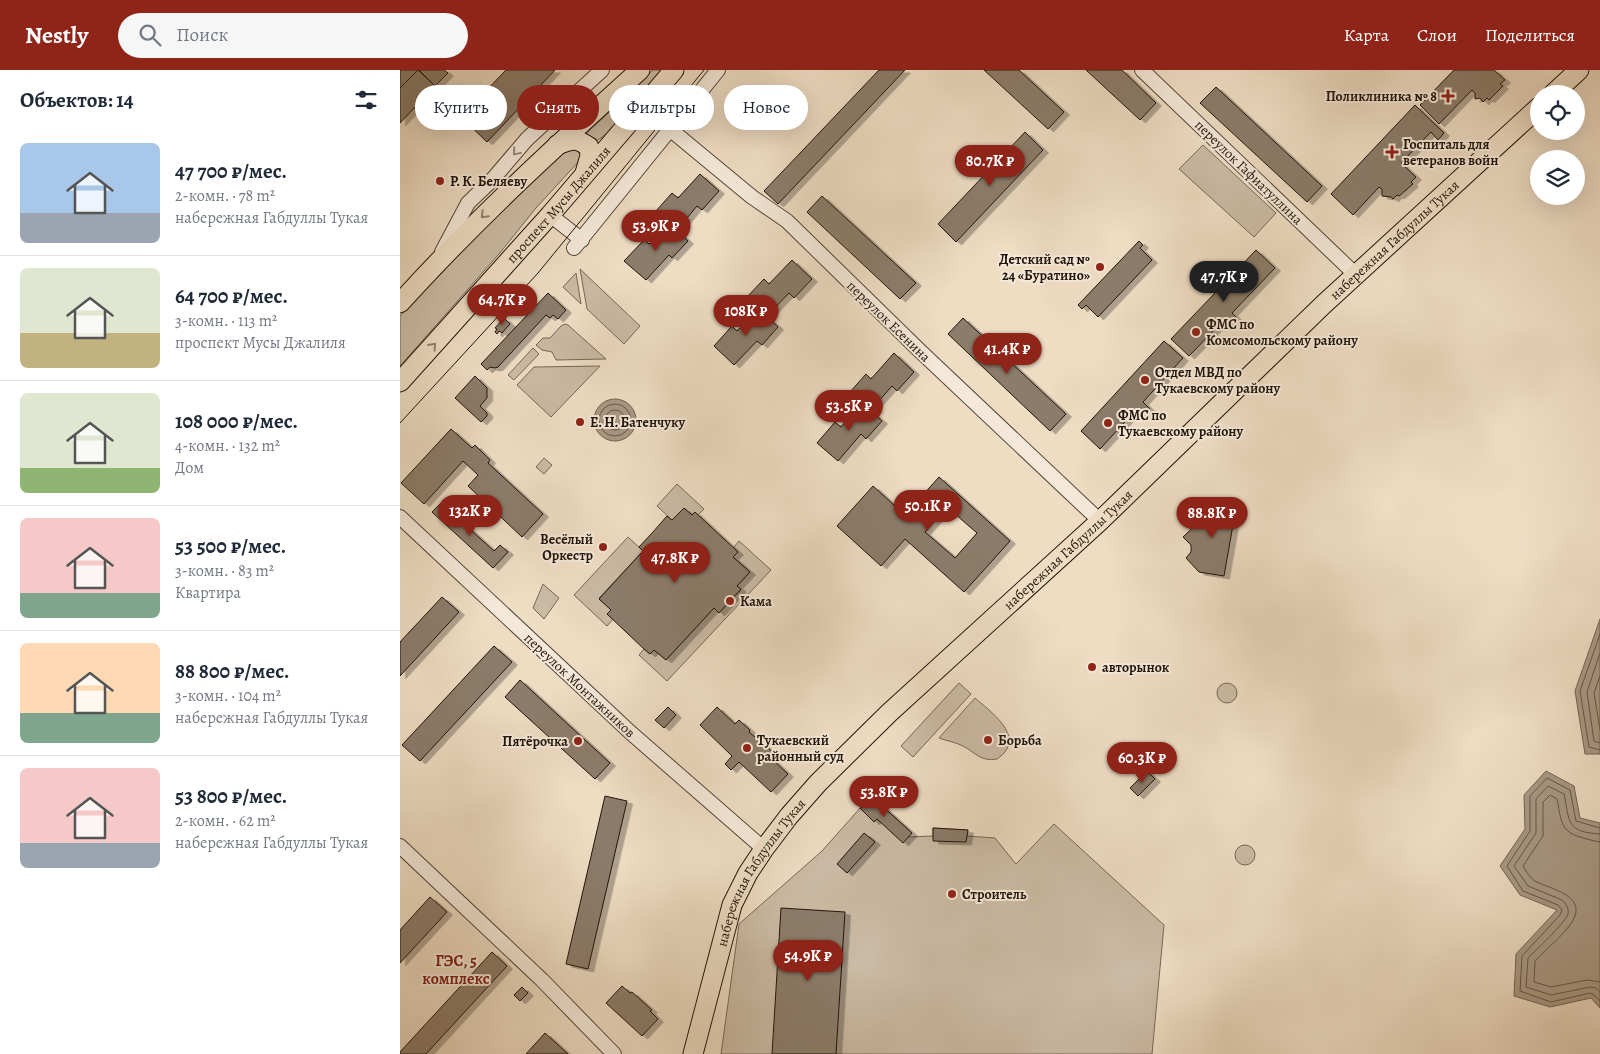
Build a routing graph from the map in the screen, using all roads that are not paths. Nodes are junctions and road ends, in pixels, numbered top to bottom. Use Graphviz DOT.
graph roads {
  1 [pos="602,70"];
  2 [pos="640,70"];
  3 [pos="674,70"];
  4 [pos="718,70"];
  5 [pos="1142,70"];
  6 [pos="1579,70"];
  7 [pos="706,85"];
  8 [pos="1563,85"];
  9 [pos="1530,114"];
  10 [pos="671,130"];
  11 [pos="557,145"];
  12 [pos="584,177"];
  13 [pos="550,215"];
  14 [pos="437,262"];
  15 [pos="1356,275"];
  16 [pos="401,300"];
  17 [pos="400,382"];
  18 [pos="400,517"];
  19 [pos="1100,521"];
  20 [pos="400,846"];
  21 [pos="764,850"];
  22 [pos="614,1054"];
  23 [pos="693,1054"];
  1 -- 14 [label="street, one-way"];
  2 -- 11 [label="main road"];
  3 -- 12 [label="main road, проспект Мусы Джалиля"];
  4 -- 7 [label="street"];
  5 -- 15 [label="street, переулок Гафиатуллина"];
  6 -- 8 [label="main road"];
  9 -- 15 [label="main road, набережная Габдуллы Тукая"];
  10 -- 13 [label="street"];
  10 -- 19 [label="street, переулок Есенина"];
  11 -- 12 [label="main road"];
  11 -- 14 [label="main road, one-way"];
  12 -- 13 [label="main road, проспект Мусы Джалиля"];
  17 -- 13 [label="main road, проспект Мусы Джалиля, one-way"];
  14 -- 16 [label="main road"];
  15 -- 19 [label="main road, набережная Габдуллы Тукая"];
  18 -- 21 [label="street, переулок Монтажников"];
  19 -- 21 [label="main road, набережная Габдуллы Тукая"];
  20 -- 22 [label="street"];
  21 -- 23 [label="main road, набережная Габдуллы Тукая"];
}
